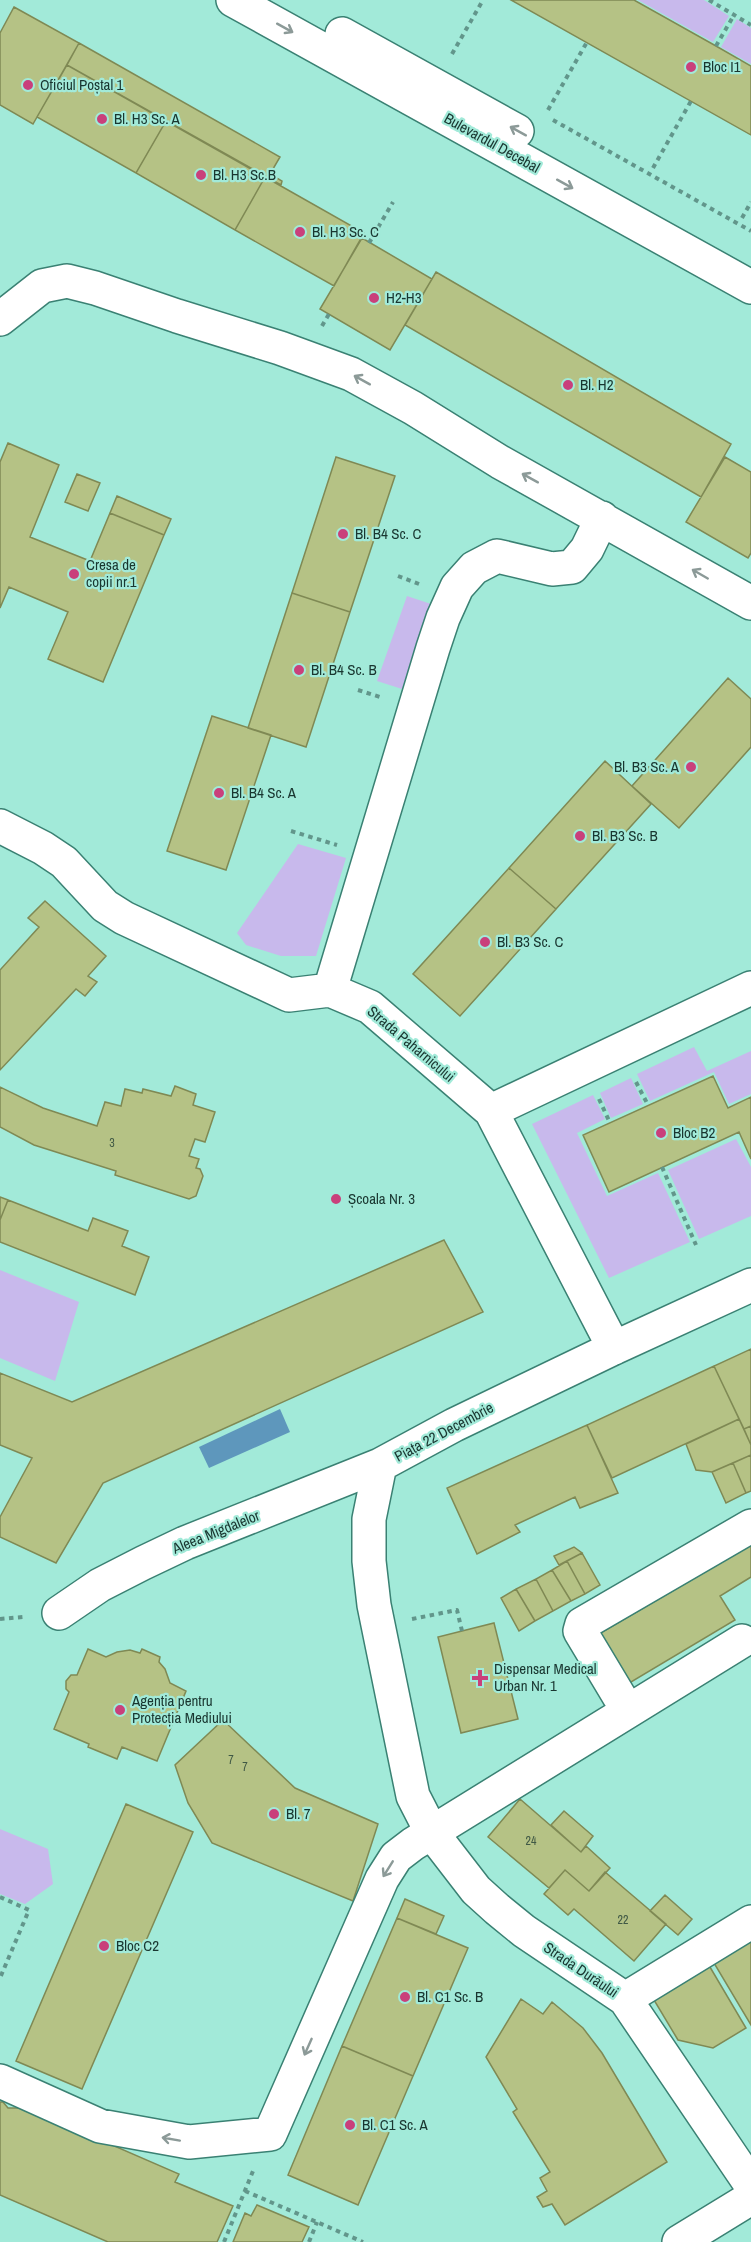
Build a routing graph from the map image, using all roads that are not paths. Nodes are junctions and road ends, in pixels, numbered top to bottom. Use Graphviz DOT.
graph roads {
  1 [pos="233,0"];
  2 [pos="279,0"];
  3 [pos="751,264"];
  4 [pos="751,287"];
  5 [pos="0,319"];
  6 [pos="603,518"];
  7 [pos="751,603"];
  8 [pos="0,826"];
  9 [pos="751,988"];
  10 [pos="330,990"];
  11 [pos="490,1111"];
  12 [pos="751,1285"];
  13 [pos="614,1348"];
  14 [pos="380,1465"];
  15 [pos="751,1526"];
  16 [pos="59,1613"];
  17 [pos="742,1641"];
  18 [pos="628,1711"];
  19 [pos="432,1833"];
  20 [pos="751,1922"];
  21 [pos="625,1999"];
  22 [pos="0,2081"];
  23 [pos="751,2185"];
  24 [pos="751,2198"];
  25 [pos="679,2242"];
  1 -- 4 [label="street, Bulevardul Decebal, one-way"];
  3 -- 2 [label="street, Bulevardul Decebal, one-way"];
  6 -- 5 [label="street, one-way"];
  7 -- 6 [label="street, one-way"];
  6 -- 10 [label="street"];
  8 -- 10 [label="street, Strada Paharnicului"];
  9 -- 11 [label="street"];
  10 -- 11 [label="street, Strada Paharnicului"];
  11 -- 13 [label="street, Strada Paharnicului"];
  12 -- 13 [label="street, Piața 22 Decembrie"];
  13 -- 14 [label="street, Piața 22 Decembrie"];
  14 -- 16 [label="street, Aleea Migdalelor"];
  14 -- 19 [label="street, Piața 22 Decembrie"];
  15 -- 18 [label="street"];
  17 -- 18 [label="street"];
  18 -- 19 [label="street"];
  19 -- 21 [label="street, Strada Durăului"];
  19 -- 22 [label="street, one-way"];
  20 -- 21 [label="street"];
  21 -- 23 [label="street, Strada Durăului"];
  24 -- 25 [label="street"];
}
